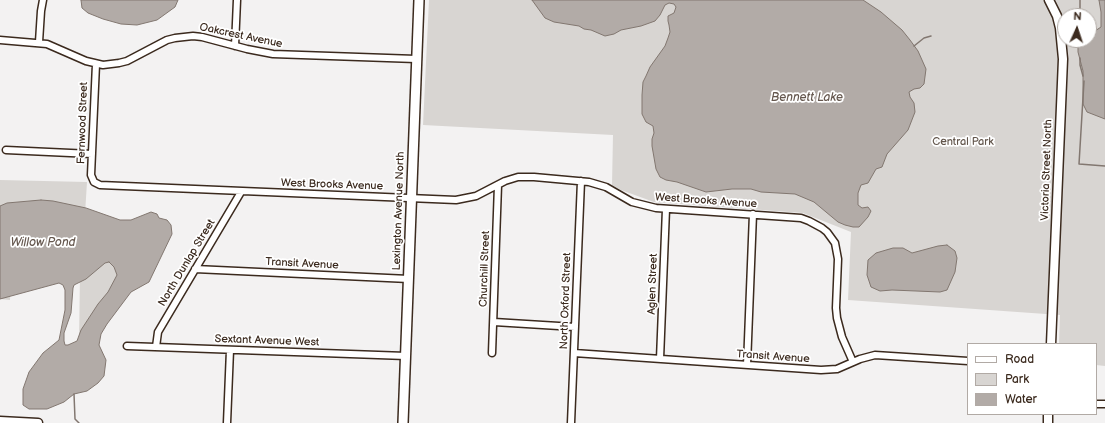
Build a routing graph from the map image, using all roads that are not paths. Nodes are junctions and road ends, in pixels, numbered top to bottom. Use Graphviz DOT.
graph roads {
  1 [pos="43,0"];
  2 [pos="237,0"];
  3 [pos="419,0"];
  4 [pos="1049,0"];
  5 [pos="0,40"];
  6 [pos="39,42"];
  7 [pos="235,46"];
  8 [pos="416,59"];
  9 [pos="96,64"];
  10 [pos="6,150"];
  11 [pos="92,154"];
  12 [pos="581,180"];
  13 [pos="94,182"];
  14 [pos="498,185"];
  15 [pos="241,192"];
  16 [pos="412,198"];
  17 [pos="666,209"];
  18 [pos="753,214"];
  19 [pos="195,269"];
  20 [pos="409,279"];
  21 [pos="494,322"];
  22 [pos="575,327"];
  23 [pos="1051,343"];
  24 [pos="127,346"];
  25 [pos="156,347"];
  26 [pos="230,350"];
  27 [pos="492,353"];
  28 [pos="574,353"];
  29 [pos="406,356"];
  30 [pos="660,359"];
  31 [pos="967,361"];
  32 [pos="853,362"];
  33 [pos="747,365"];
  34 [pos="1,422"];
  35 [pos="38,423"];
  36 [pos="227,423"];
  37 [pos="403,423"];
  38 [pos="571,423"];
  1 -- 6 [label="street"];
  2 -- 7 [label="street"];
  3 -- 8 [label="main road, Lexington Avenue North"];
  4 -- 23 [label="street, Victoria Street North"];
  5 -- 6 [label="street, Oakcrest Avenue"];
  6 -- 9 [label="street, Oakcrest Avenue"];
  7 -- 8 [label="street, Oakcrest Avenue"];
  7 -- 9 [label="street, Oakcrest Avenue"];
  8 -- 16 [label="main road, Lexington Avenue North"];
  9 -- 11 [label="street, Fernwood Street"];
  10 -- 11 [label="street"];
  11 -- 13 [label="street, Fernwood Street"];
  12 -- 14 [label="street, West Brooks Avenue"];
  12 -- 17 [label="street, West Brooks Avenue"];
  12 -- 22 [label="street, North Oxford Street"];
  13 -- 15 [label="street, West Brooks Avenue"];
  14 -- 16 [label="street, West Brooks Avenue"];
  14 -- 21 [label="street, Churchill Street"];
  15 -- 16 [label="street, West Brooks Avenue"];
  15 -- 19 [label="street, North Dunlap Street"];
  16 -- 20 [label="main road, Lexington Avenue North"];
  17 -- 18 [label="street, West Brooks Avenue"];
  17 -- 30 [label="street, Aglen Street"];
  18 -- 32 [label="street, West Brooks Avenue"];
  18 -- 33 [label="street"];
  19 -- 20 [label="street, Transit Avenue"];
  19 -- 25 [label="street, North Dunlap Street"];
  20 -- 29 [label="main road, Lexington Avenue North"];
  21 -- 22 [label="street"];
  21 -- 27 [label="street, Churchill Street"];
  22 -- 28 [label="street, North Oxford Street"];
  24 -- 25 [label="street, Sextant Avenue West"];
  25 -- 26 [label="street, Sextant Avenue West"];
  26 -- 29 [label="street, Sextant Avenue West"];
  26 -- 36 [label="street"];
  28 -- 30 [label="street, Transit Avenue"];
  28 -- 38 [label="street, North Oxford Street"];
  29 -- 37 [label="main road, Lexington Avenue North"];
  30 -- 33 [label="street, Transit Avenue"];
  31 -- 32 [label="street, Transit Avenue"];
  32 -- 33 [label="street, Transit Avenue"];
  34 -- 35 [label="street"];
}
